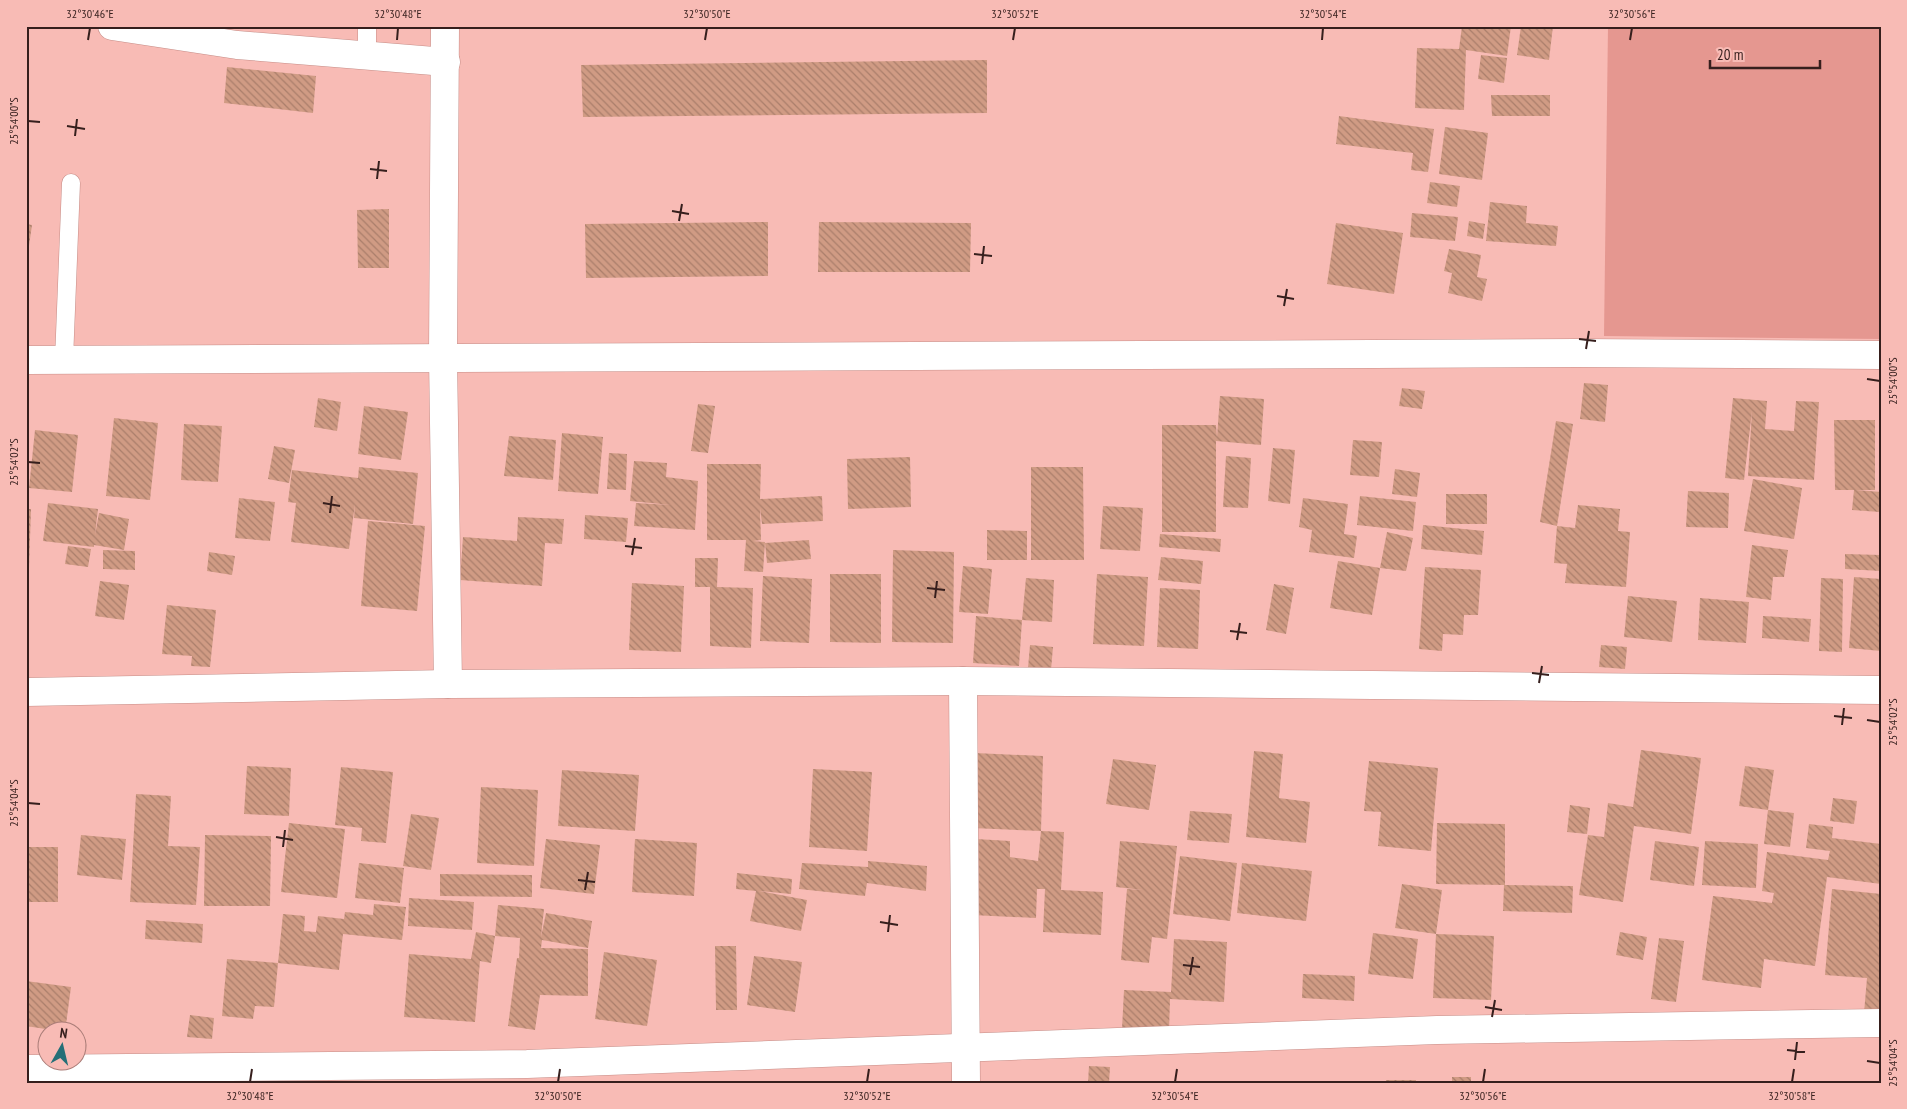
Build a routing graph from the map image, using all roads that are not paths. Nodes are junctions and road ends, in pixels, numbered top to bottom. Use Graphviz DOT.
graph roads {
  1 [pos="112,26"];
  2 [pos="367,26"];
  3 [pos="445,26"];
  4 [pos="367,56"];
  5 [pos="446,62"];
  6 [pos="71,183"];
  7 [pos="1881,355"];
  8 [pos="443,357"];
  9 [pos="26,360"];
  10 [pos="64,360"];
  11 [pos="963,681"];
  12 [pos="448,684"];
  13 [pos="1881,690"];
  14 [pos="26,692"];
  15 [pos="1881,1023"];
  16 [pos="965,1048"];
  17 [pos="26,1069"];
  18 [pos="966,1083"];
  1 -- 4 [label="street"];
  2 -- 4 [label="lane"];
  3 -- 5 [label="street"];
  4 -- 5 [label="street"];
  5 -- 8 [label="street"];
  6 -- 10 [label="lane"];
  7 -- 8 [label="street"];
  8 -- 10 [label="street"];
  8 -- 12 [label="street"];
  9 -- 10 [label="street"];
  11 -- 12 [label="street"];
  11 -- 13 [label="street"];
  11 -- 16 [label="street"];
  12 -- 14 [label="street"];
  15 -- 16 [label="street"];
  16 -- 17 [label="street"];
  16 -- 18 [label="street"];
}
